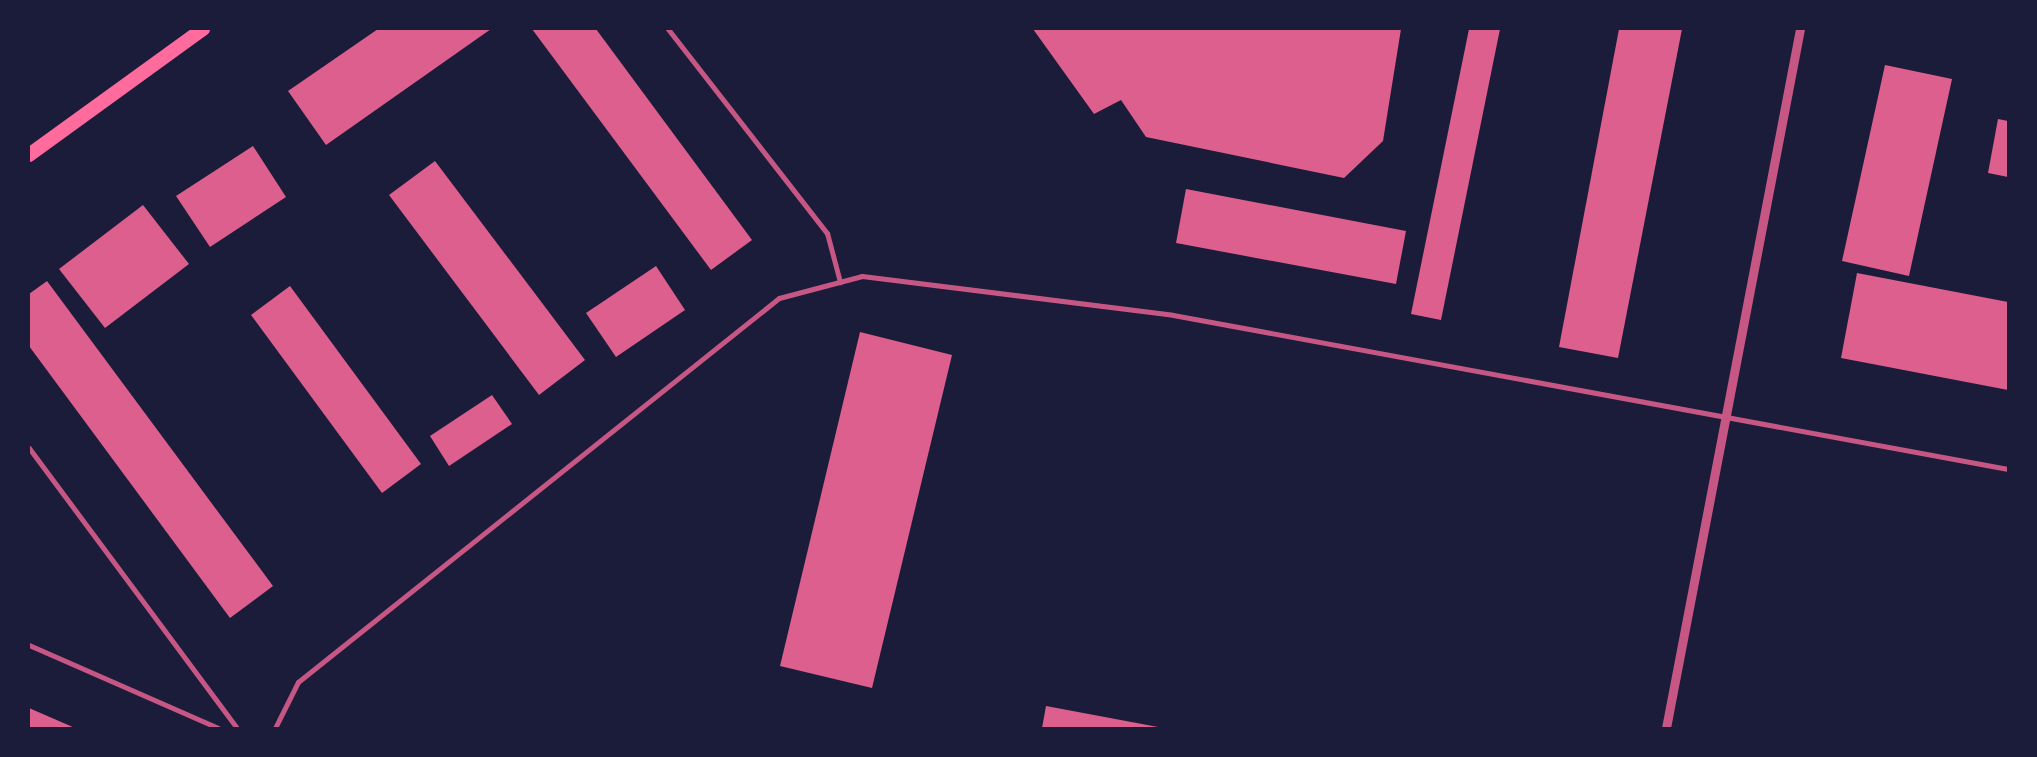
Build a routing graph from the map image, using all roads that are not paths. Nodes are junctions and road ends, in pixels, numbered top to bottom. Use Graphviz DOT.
graph roads {
  1 [pos="203,29"];
  2 [pos="668,29"];
  3 [pos="1800,29"];
  4 [pos="29,155"];
  5 [pos="840,282"];
  6 [pos="1726,416"];
  7 [pos="29,448"];
  8 [pos="2008,469"];
  9 [pos="29,646"];
  10 [pos="218,728"];
  11 [pos="237,728"];
  12 [pos="275,728"];
  13 [pos="1666,728"];
  1 -- 4 [label="highway"];
  2 -- 5 [label="street"];
  3 -- 6 [label="street"];
  5 -- 6 [label="street"];
  5 -- 12 [label="street"];
  6 -- 8 [label="street"];
  6 -- 13 [label="street"];
  7 -- 11 [label="street"];
  9 -- 10 [label="street"];
}
